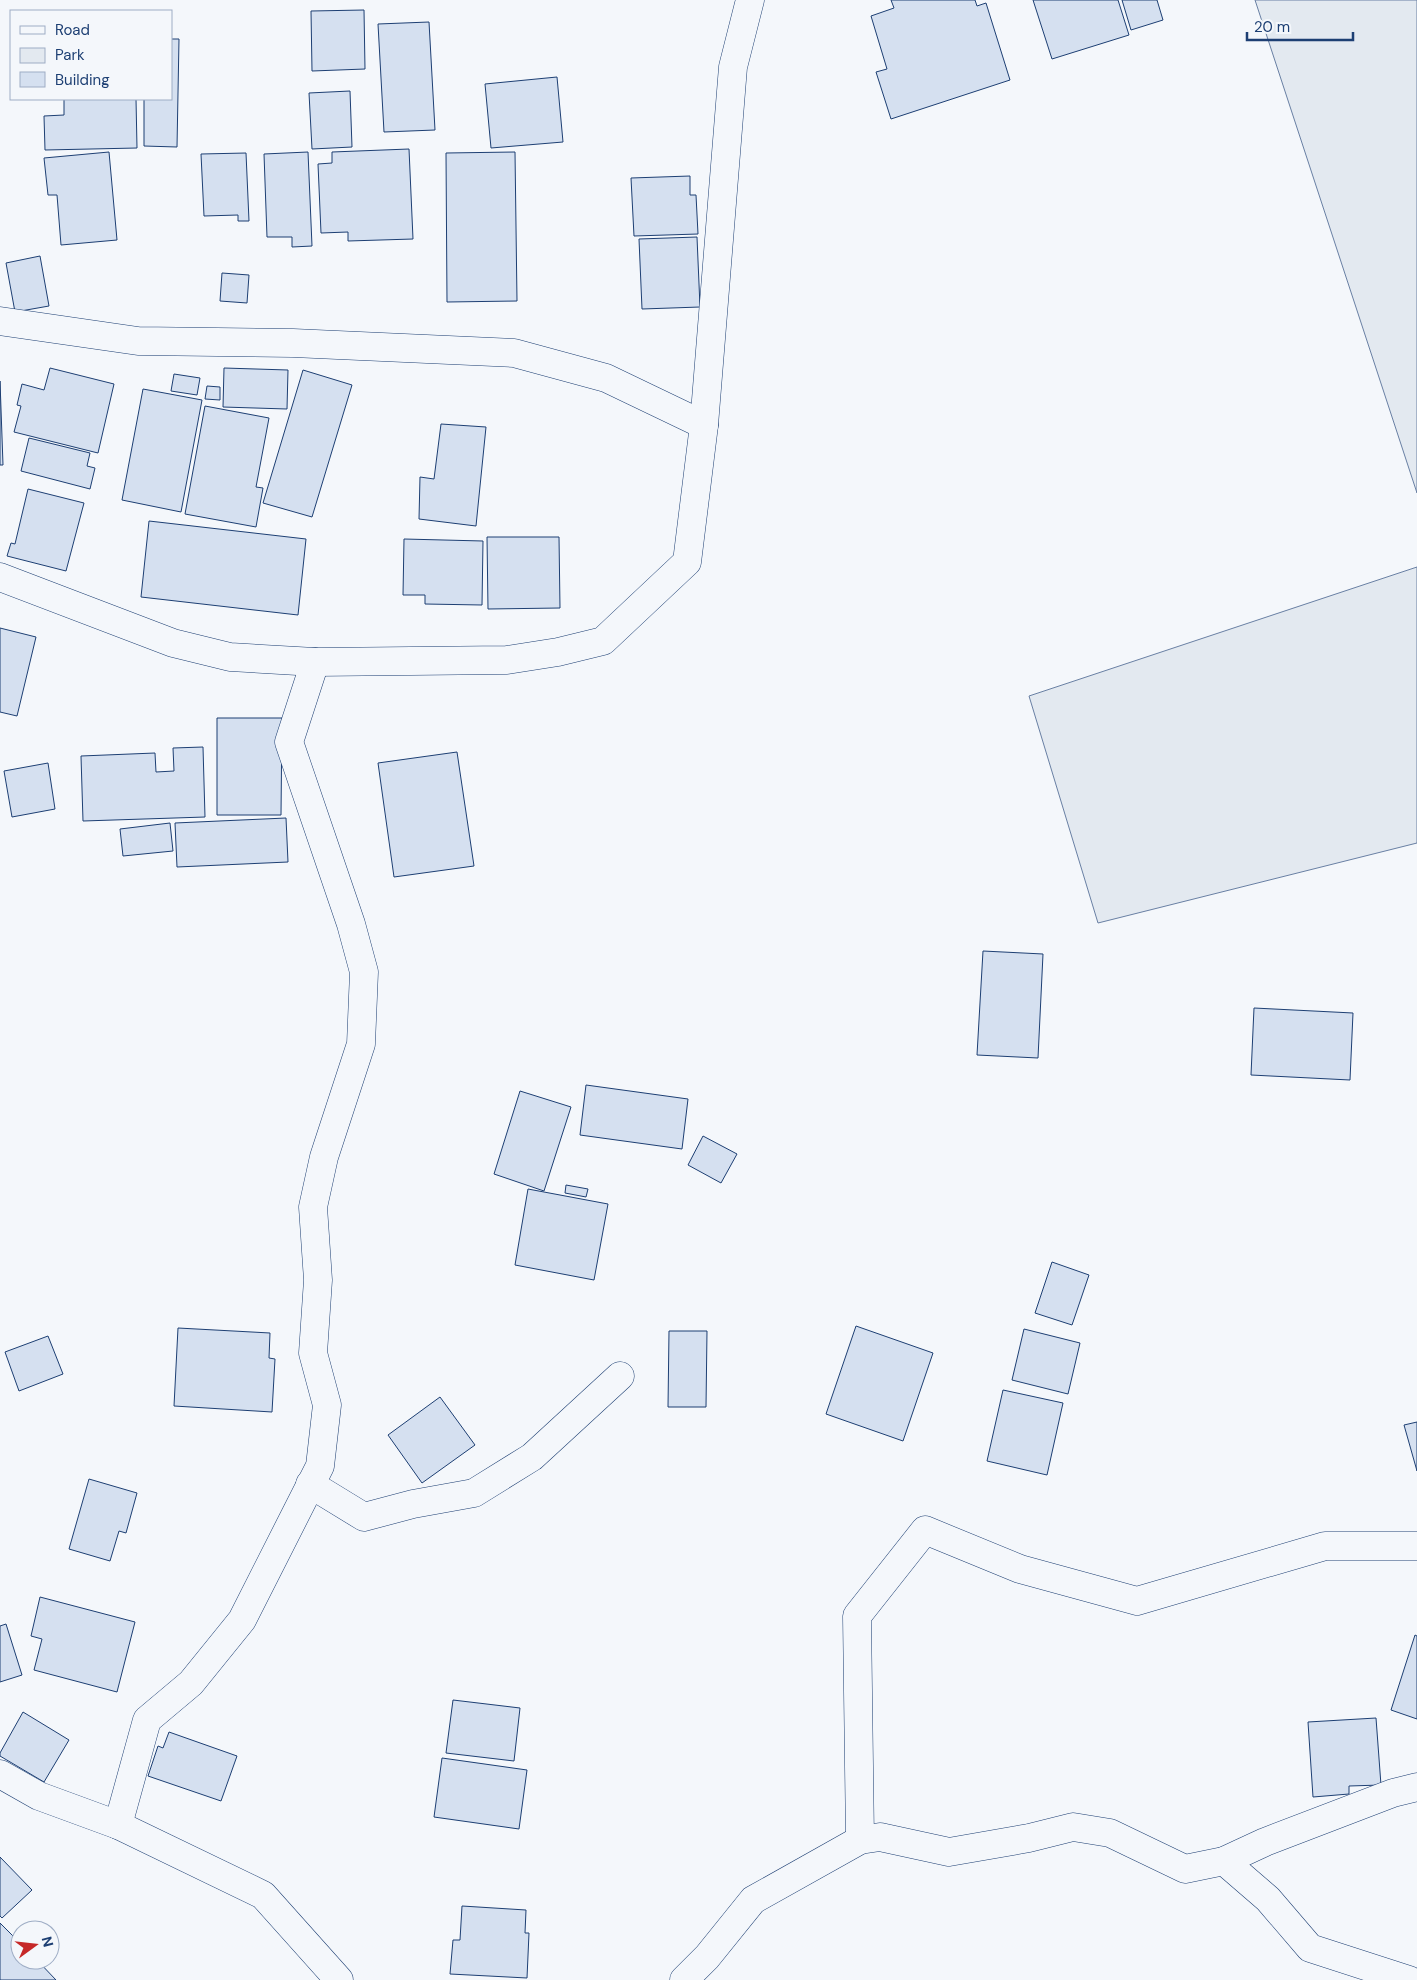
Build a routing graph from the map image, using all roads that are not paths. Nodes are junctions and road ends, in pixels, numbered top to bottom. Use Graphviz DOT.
graph roads {
  1 [pos="750,0"];
  2 [pos="0,321"];
  3 [pos="704,425"];
  4 [pos="0,577"];
  5 [pos="315,662"];
  6 [pos="620,1376"];
  7 [pos="310,1484"];
  8 [pos="1417,1546"];
  9 [pos="0,1774"];
  10 [pos="1417,1788"];
  11 [pos="118,1825"];
  12 [pos="860,1840"];
  13 [pos="1224,1861"];
  14 [pos="339,1980"];
  15 [pos="684,1980"];
  16 [pos="1409,1980"];
  1 -- 3 [label="street"];
  2 -- 3 [label="street"];
  3 -- 5 [label="street"];
  4 -- 5 [label="street"];
  5 -- 7 [label="street"];
  6 -- 7 [label="street"];
  7 -- 11 [label="street"];
  8 -- 12 [label="street"];
  9 -- 11 [label="street"];
  10 -- 13 [label="street"];
  11 -- 14 [label="street"];
  12 -- 13 [label="street"];
  12 -- 15 [label="street"];
  13 -- 16 [label="street"];
}
